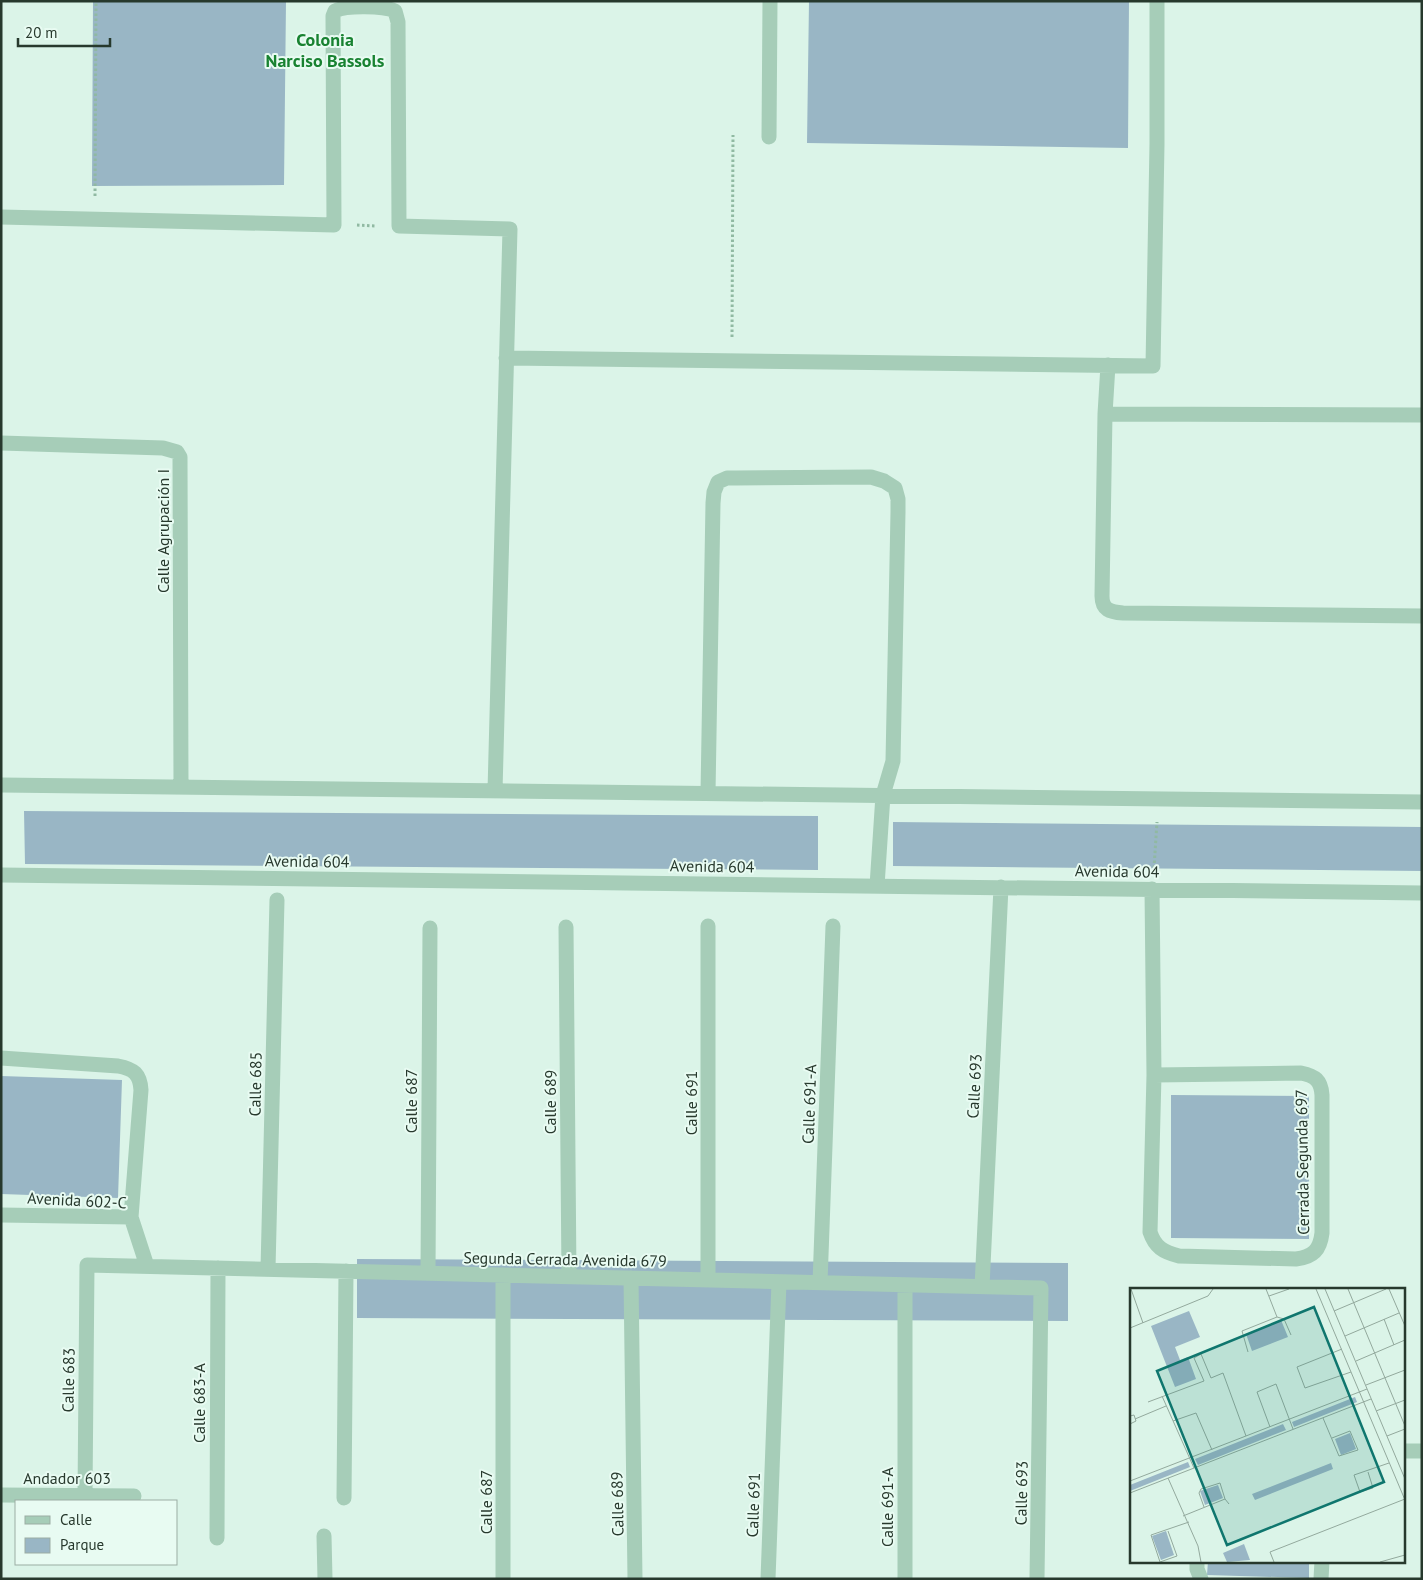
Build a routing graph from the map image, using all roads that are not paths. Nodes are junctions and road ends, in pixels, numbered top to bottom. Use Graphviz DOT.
graph roads {
  1 [pos="770,1"];
  2 [pos="1157,1"];
  3 [pos="769,137"];
  4 [pos="1,217"];
  5 [pos="506,358"];
  6 [pos="1108,365"];
  7 [pos="1105,414"];
  8 [pos="1422,415"];
  9 [pos="1,443"];
  10 [pos="1422,616"];
  11 [pos="1,785"];
  12 [pos="181,787"];
  13 [pos="495,791"];
  14 [pos="708,793"];
  15 [pos="883,795"];
  16 [pos="1422,802"];
  17 [pos="1,875"];
  18 [pos="878,886"];
  19 [pos="1001,888"];
  20 [pos="1152,889"];
  21 [pos="1422,893"];
  22 [pos="277,900"];
  23 [pos="708,926"];
  24 [pos="833,926"];
  25 [pos="566,927"];
  26 [pos="430,928"];
  27 [pos="1,1058"];
  28 [pos="1154,1075"];
  29 [pos="1,1215"];
  30 [pos="131,1217"];
  31 [pos="88,1265"];
  32 [pos="147,1266"];
  33 [pos="218,1268"];
  34 [pos="268,1269"];
  35 [pos="346,1271"];
  36 [pos="428,1273"];
  37 [pos="503,1275"];
  38 [pos="569,1276"];
  39 [pos="631,1278"];
  40 [pos="708,1280"];
  41 [pos="779,1282"];
  42 [pos="820,1283"];
  43 [pos="905,1285"];
  44 [pos="982,1287"];
  45 [pos="1042,1288"];
  46 [pos="1406,1451"];
  47 [pos="1422,1451"];
  48 [pos="1,1495"];
  49 [pos="84,1495"];
  50 [pos="134,1496"];
  51 [pos="344,1498"];
  52 [pos="324,1536"];
  53 [pos="217,1538"];
  54 [pos="1198,1562"];
  55 [pos="1322,1562"];
  56 [pos="325,1579"];
  57 [pos="503,1579"];
  58 [pos="635,1579"];
  59 [pos="768,1579"];
  60 [pos="905,1579"];
  61 [pos="1037,1579"];
  62 [pos="1200,1579"];
  63 [pos="1322,1579"];
  1 -- 3 [label="street"];
  2 -- 6 [label="street"];
  4 -- 5 [label="street"];
  5 -- 6 [label="street"];
  5 -- 13 [label="street"];
  6 -- 7 [label="street"];
  7 -- 8 [label="street"];
  7 -- 10 [label="street"];
  9 -- 12 [label="street, Calle Agrupación I"];
  11 -- 12 [label="street"];
  12 -- 13 [label="street"];
  13 -- 14 [label="street"];
  14 -- 15 [label="street"];
  14 -- 15 [label="street"];
  15 -- 16 [label="street"];
  15 -- 18 [label="street"];
  17 -- 18 [label="street, Avenida 604"];
  18 -- 19 [label="street, Avenida 604"];
  19 -- 20 [label="street, Avenida 604"];
  19 -- 44 [label="street, Calle 693"];
  20 -- 21 [label="street, Avenida 604"];
  20 -- 28 [label="street, Cerrada Segunda 697"];
  22 -- 34 [label="street, Calle 685"];
  23 -- 40 [label="street, Calle 691"];
  24 -- 42 [label="street, Calle 691-A"];
  25 -- 38 [label="street, Calle 689"];
  26 -- 36 [label="street, Calle 687"];
  27 -- 30 [label="street"];
  28 -- 28 [label="street, Cerrada Segunda 697"];
  29 -- 30 [label="street, Avenida 602-C"];
  30 -- 32 [label="street, Avenida 602-C"];
  31 -- 32 [label="street, Segunda Cerrada Avenida 679"];
  31 -- 49 [label="street, Calle 683"];
  32 -- 33 [label="street, Segunda Cerrada Avenida 679"];
  33 -- 34 [label="street, Segunda Cerrada Avenida 679"];
  33 -- 53 [label="street, Calle 683-A"];
  34 -- 35 [label="street, Segunda Cerrada Avenida 679"];
  35 -- 36 [label="street, Segunda Cerrada Avenida 679"];
  35 -- 51 [label="street"];
  36 -- 37 [label="street, Segunda Cerrada Avenida 679"];
  37 -- 38 [label="street, Segunda Cerrada Avenida 679"];
  37 -- 57 [label="street, Calle 687"];
  38 -- 39 [label="street, Segunda Cerrada Avenida 679"];
  39 -- 40 [label="street, Segunda Cerrada Avenida 679"];
  39 -- 58 [label="street, Calle 689"];
  40 -- 41 [label="street, Segunda Cerrada Avenida 679"];
  41 -- 42 [label="street, Segunda Cerrada Avenida 679"];
  41 -- 59 [label="street, Calle 691"];
  42 -- 43 [label="street, Segunda Cerrada Avenida 679"];
  43 -- 44 [label="street, Segunda Cerrada Avenida 679"];
  43 -- 60 [label="street, Calle 691-A"];
  44 -- 45 [label="street, Segunda Cerrada Avenida 679"];
  45 -- 61 [label="street, Calle 693"];
  46 -- 47 [label="street"];
  48 -- 49 [label="street, Andador 603"];
  49 -- 50 [label="street, Andador 603"];
  52 -- 56 [label="street"];
  54 -- 62 [label="street"];
  55 -- 63 [label="street"];
}
